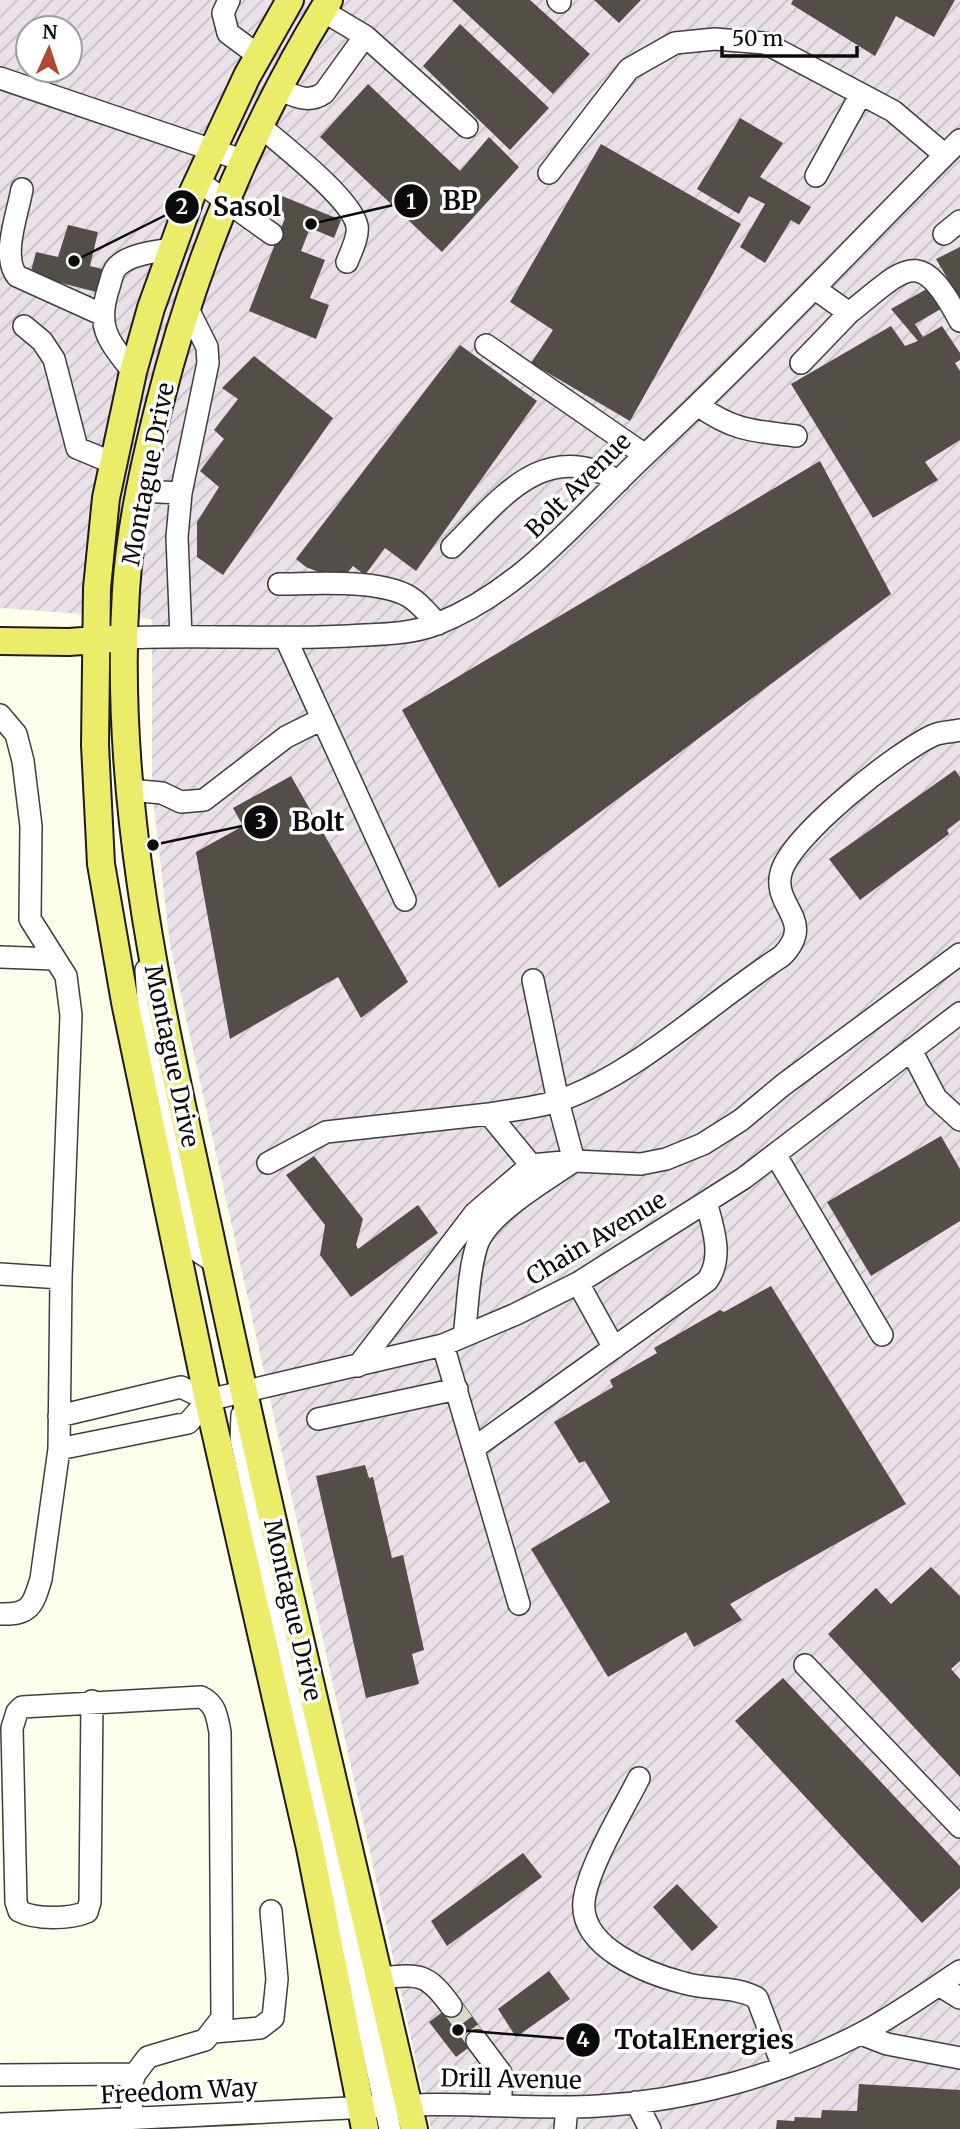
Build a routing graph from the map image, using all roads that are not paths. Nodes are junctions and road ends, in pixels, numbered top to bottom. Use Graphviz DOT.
graph roads {
  1 [pos="229,0"];
  2 [pos="290,0"];
  3 [pos="326,5"];
  4 [pos="365,36"];
  5 [pos="259,56"];
  6 [pos="0,78"];
  7 [pos="278,89"];
  8 [pos="861,94"];
  9 [pos="260,126"];
  10 [pos="467,127"];
  11 [pos="952,148"];
  12 [pos="213,149"];
  13 [pos="242,160"];
  14 [pos="549,173"];
  15 [pos="816,176"];
  16 [pos="198,181"];
  17 [pos="22,190"];
  18 [pos="225,202"];
  19 [pos="272,234"];
  20 [pos="170,249"];
  21 [pos="348,262"];
  22 [pos="814,288"];
  23 [pos="187,307"];
  24 [pos="849,313"];
  25 [pos="101,314"];
  26 [pos="960,321"];
  27 [pos="24,326"];
  28 [pos="486,345"];
  29 [pos="172,355"];
  30 [pos="208,363"];
  31 [pos="801,363"];
  32 [pos="133,372"];
  33 [pos="699,407"];
  34 [pos="796,436"];
  35 [pos="645,455"];
  36 [pos="113,463"];
  37 [pos="619,481"];
  38 [pos="139,491"];
  39 [pos="181,493"];
  40 [pos="452,547"];
  41 [pos="279,584"];
  42 [pos="438,624"];
  43 [pos="181,637"];
  44 [pos="125,638"];
  45 [pos="286,639"];
  46 [pos="0,640"];
  47 [pos="94,640"];
  48 [pos="0,715"];
  49 [pos="322,719"];
  50 [pos="960,730"];
  51 [pos="130,790"];
  52 [pos="405,900"];
  53 [pos="960,954"];
  54 [pos="0,957"];
  55 [pos="54,959"];
  56 [pos="533,980"];
  57 [pos="960,1013"];
  58 [pos="911,1051"];
  59 [pos="558,1101"];
  60 [pos="489,1114"];
  61 [pos="960,1120"];
  62 [pos="775,1154"];
  63 [pos="574,1161"];
  64 [pos="268,1163"];
  65 [pos="531,1165"];
  66 [pos="706,1202"];
  67 [pos="0,1274"];
  68 [pos="61,1278"];
  69 [pos="578,1283"];
  70 [pos="882,1335"];
  71 [pos="464,1336"];
  72 [pos="443,1345"];
  73 [pos="614,1348"];
  74 [pos="358,1366"];
  75 [pos="457,1389"];
  76 [pos="243,1392"];
  77 [pos="208,1400"];
  78 [pos="59,1416"];
  79 [pos="318,1419"];
  80 [pos="474,1448"];
  81 [pos="59,1449"];
  82 [pos="519,1604"];
  83 [pos="0,1614"];
  84 [pos="805,1665"];
  85 [pos="92,1701"];
  86 [pos="639,1778"];
  87 [pos="960,1827"];
  88 [pos="271,1911"];
  89 [pos="960,1971"];
  90 [pos="381,1978"];
  91 [pos="939,1985"];
  92 [pos="960,1998"];
  93 [pos="451,2006"];
  94 [pos="214,2032"];
  95 [pos="861,2034"];
  96 [pos="477,2041"];
  97 [pos="960,2058"];
  98 [pos="783,2067"];
  99 [pos="135,2074"];
  100 [pos="0,2075"];
  101 [pos="636,2102"];
  102 [pos="501,2106"];
  103 [pos="561,2107"];
  104 [pos="387,2115"];
  105 [pos="132,2120"];
  106 [pos="219,2123"];
  107 [pos="0,2124"];
  108 [pos="35,2126"];
  109 [pos="70,2126"];
  110 [pos="390,2129"];
  111 [pos="554,2129"];
  112 [pos="565,2129"];
  113 [pos="650,2129"];
  1 -- 5 [label="street"];
  2 -- 5 [label="main road, Montague Drive"];
  3 -- 4 [label="street"];
  3 -- 7 [label="main road, Montague Drive"];
  4 -- 7 [label="street"];
  4 -- 10 [label="street"];
  5 -- 12 [label="main road, Montague Drive"];
  6 -- 12 [label="street"];
  7 -- 9 [label="main road, Montague Drive"];
  8 -- 11 [label="street"];
  8 -- 14 [label="street"];
  8 -- 15 [label="street"];
  9 -- 13 [label="main road, Montague Drive"];
  9 -- 21 [label="street"];
  11 -- 22 [label="street, Bolt Avenue"];
  12 -- 13 [label="street"];
  12 -- 16 [label="main road, Montague Drive"];
  13 -- 18 [label="main road, Montague Drive"];
  16 -- 18 [label="street"];
  16 -- 20 [label="main road, Montague Drive"];
  17 -- 25 [label="street"];
  18 -- 19 [label="street"];
  18 -- 23 [label="main road, Montague Drive"];
  20 -- 25 [label="street"];
  20 -- 32 [label="main road, Montague Drive"];
  22 -- 24 [label="street"];
  22 -- 33 [label="street, Bolt Avenue"];
  23 -- 29 [label="main road, Montague Drive"];
  23 -- 30 [label="street"];
  24 -- 26 [label="street"];
  24 -- 31 [label="street"];
  25 -- 32 [label="street"];
  27 -- 36 [label="street"];
  28 -- 35 [label="street"];
  29 -- 30 [label="street"];
  29 -- 38 [label="main road, Montague Drive"];
  30 -- 39 [label="street"];
  32 -- 36 [label="main road, Montague Drive"];
  33 -- 34 [label="street"];
  33 -- 35 [label="street, Bolt Avenue"];
  35 -- 37 [label="street, Bolt Avenue"];
  36 -- 47 [label="main road, Montague Drive"];
  37 -- 40 [label="street"];
  37 -- 42 [label="street, Bolt Avenue"];
  38 -- 39 [label="street"];
  38 -- 44 [label="main road, Montague Drive"];
  39 -- 43 [label="street"];
  41 -- 42 [label="street"];
  42 -- 45 [label="street, Bolt Avenue"];
  43 -- 44 [label="street, Bolt Avenue"];
  43 -- 45 [label="street, Bolt Avenue"];
  44 -- 47 [label="main road"];
  44 -- 51 [label="main road, Montague Drive"];
  45 -- 49 [label="street"];
  46 -- 47 [label="main road"];
  47 -- 77 [label="main road, Montague Drive"];
  48 -- 55 [label="street"];
  49 -- 51 [label="street"];
  49 -- 52 [label="street"];
  50 -- 59 [label="street"];
  51 -- 76 [label="main road, Montague Drive"];
  53 -- 63 [label="street"];
  54 -- 55 [label="street"];
  55 -- 68 [label="street"];
  56 -- 59 [label="street"];
  57 -- 58 [label="street, Chain Avenue"];
  58 -- 61 [label="street"];
  58 -- 62 [label="street, Chain Avenue"];
  59 -- 60 [label="street"];
  59 -- 63 [label="street"];
  60 -- 64 [label="street"];
  60 -- 65 [label="street"];
  62 -- 66 [label="street, Chain Avenue"];
  62 -- 70 [label="street"];
  63 -- 65 [label="street"];
  63 -- 71 [label="street"];
  65 -- 74 [label="street"];
  66 -- 69 [label="street, Chain Avenue"];
  66 -- 73 [label="street"];
  67 -- 68 [label="street"];
  68 -- 78 [label="street"];
  69 -- 71 [label="street, Chain Avenue"];
  69 -- 73 [label="street"];
  71 -- 72 [label="street, Chain Avenue"];
  72 -- 74 [label="street, Chain Avenue"];
  72 -- 75 [label="street"];
  73 -- 80 [label="street"];
  74 -- 76 [label="street, Chain Avenue"];
  75 -- 79 [label="street"];
  75 -- 80 [label="street"];
  76 -- 77 [label="street, Chain Avenue"];
  76 -- 90 [label="main road, Montague Drive"];
  76 -- 104 [label="street"];
  77 -- 78 [label="street"];
  77 -- 81 [label="street"];
  77 -- 104 [label="main road, Montague Drive"];
  78 -- 81 [label="street"];
  80 -- 82 [label="street"];
  81 -- 83 [label="street"];
  84 -- 87 [label="street"];
  85 -- 85 [label="street"];
  85 -- 94 [label="street"];
  86 -- 98 [label="street"];
  88 -- 94 [label="street"];
  89 -- 91 [label="street, Drill Avenue"];
  90 -- 93 [label="street"];
  90 -- 104 [label="main road, Montague Drive"];
  91 -- 92 [label="street"];
  91 -- 95 [label="street, Drill Avenue"];
  94 -- 99 [label="street"];
  95 -- 97 [label="street"];
  95 -- 98 [label="street, Drill Avenue"];
  96 -- 102 [label="street"];
  98 -- 101 [label="street, Drill Avenue"];
  99 -- 100 [label="street"];
  99 -- 105 [label="street"];
  101 -- 103 [label="street, Drill Avenue"];
  101 -- 113 [label="street"];
  102 -- 103 [label="street, Drill Avenue"];
  102 -- 104 [label="street, Drill Avenue"];
  103 -- 111 [label="street"];
  103 -- 112 [label="street"];
  104 -- 106 [label="street, Freedom Way"];
  104 -- 110 [label="street"];
  105 -- 106 [label="street, Freedom Way"];
  105 -- 109 [label="street, Freedom Way"];
  107 -- 108 [label="street, Freedom Way"];
  108 -- 109 [label="street, Freedom Way"];
}
